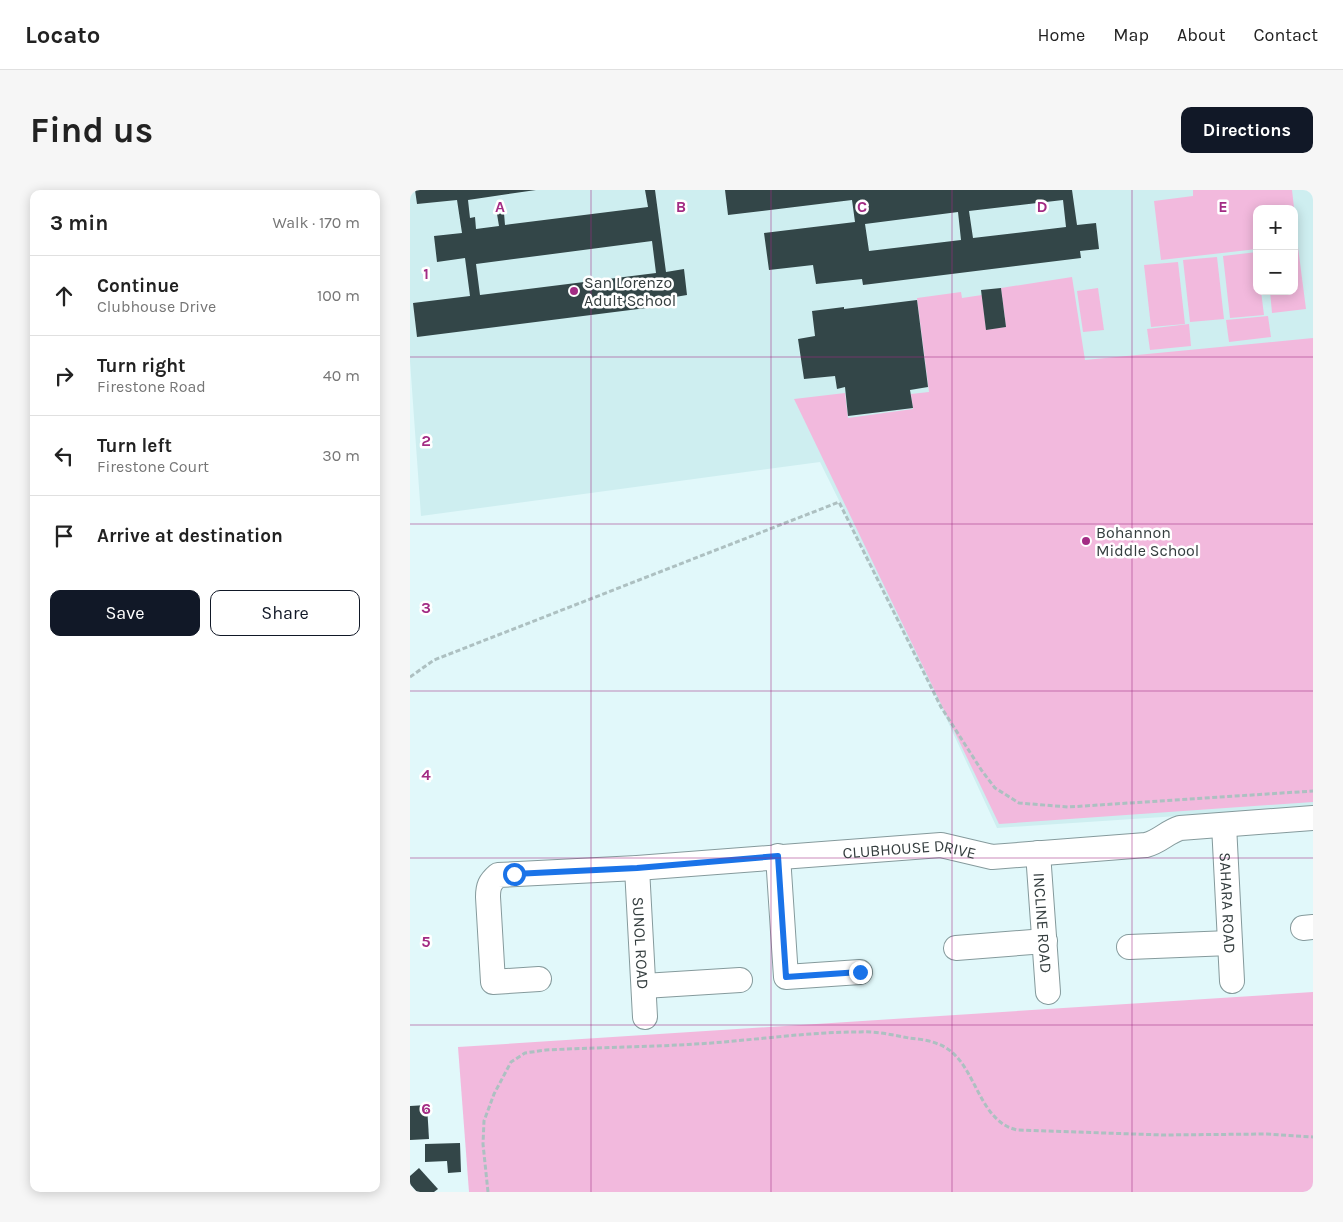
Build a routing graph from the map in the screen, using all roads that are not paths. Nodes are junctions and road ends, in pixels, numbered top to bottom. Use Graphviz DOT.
graph roads {
  1 [pos="1313,818"];
  2 [pos="1224,825"];
  3 [pos="1038,853"];
  4 [pos="778,856"];
  5 [pos="637,868"];
  6 [pos="1045,941"];
  7 [pos="1230,944"];
  8 [pos="956,948"];
  9 [pos="1129,948"];
  10 [pos="860,972"];
  11 [pos="539,979"];
  12 [pos="740,980"];
  13 [pos="1232,981"];
  14 [pos="644,986"];
  15 [pos="1048,992"];
  16 [pos="645,1017"];
  1 -- 2 [label="street, CLUBHOUSE DRIVE"];
  2 -- 3 [label="street, CLUBHOUSE DRIVE"];
  2 -- 7 [label="street, SAHARA ROAD"];
  3 -- 4 [label="street, CLUBHOUSE DRIVE"];
  3 -- 6 [label="street, INCLINE ROAD"];
  4 -- 5 [label="street, CLUBHOUSE DRIVE"];
  4 -- 10 [label="street"];
  5 -- 11 [label="street, CLUBHOUSE DRIVE"];
  5 -- 14 [label="street, SUNOL ROAD"];
  6 -- 8 [label="street"];
  6 -- 15 [label="street, INCLINE ROAD"];
  7 -- 9 [label="street"];
  7 -- 13 [label="street, SAHARA ROAD"];
  12 -- 14 [label="street"];
  14 -- 16 [label="street, SUNOL ROAD"];
}
